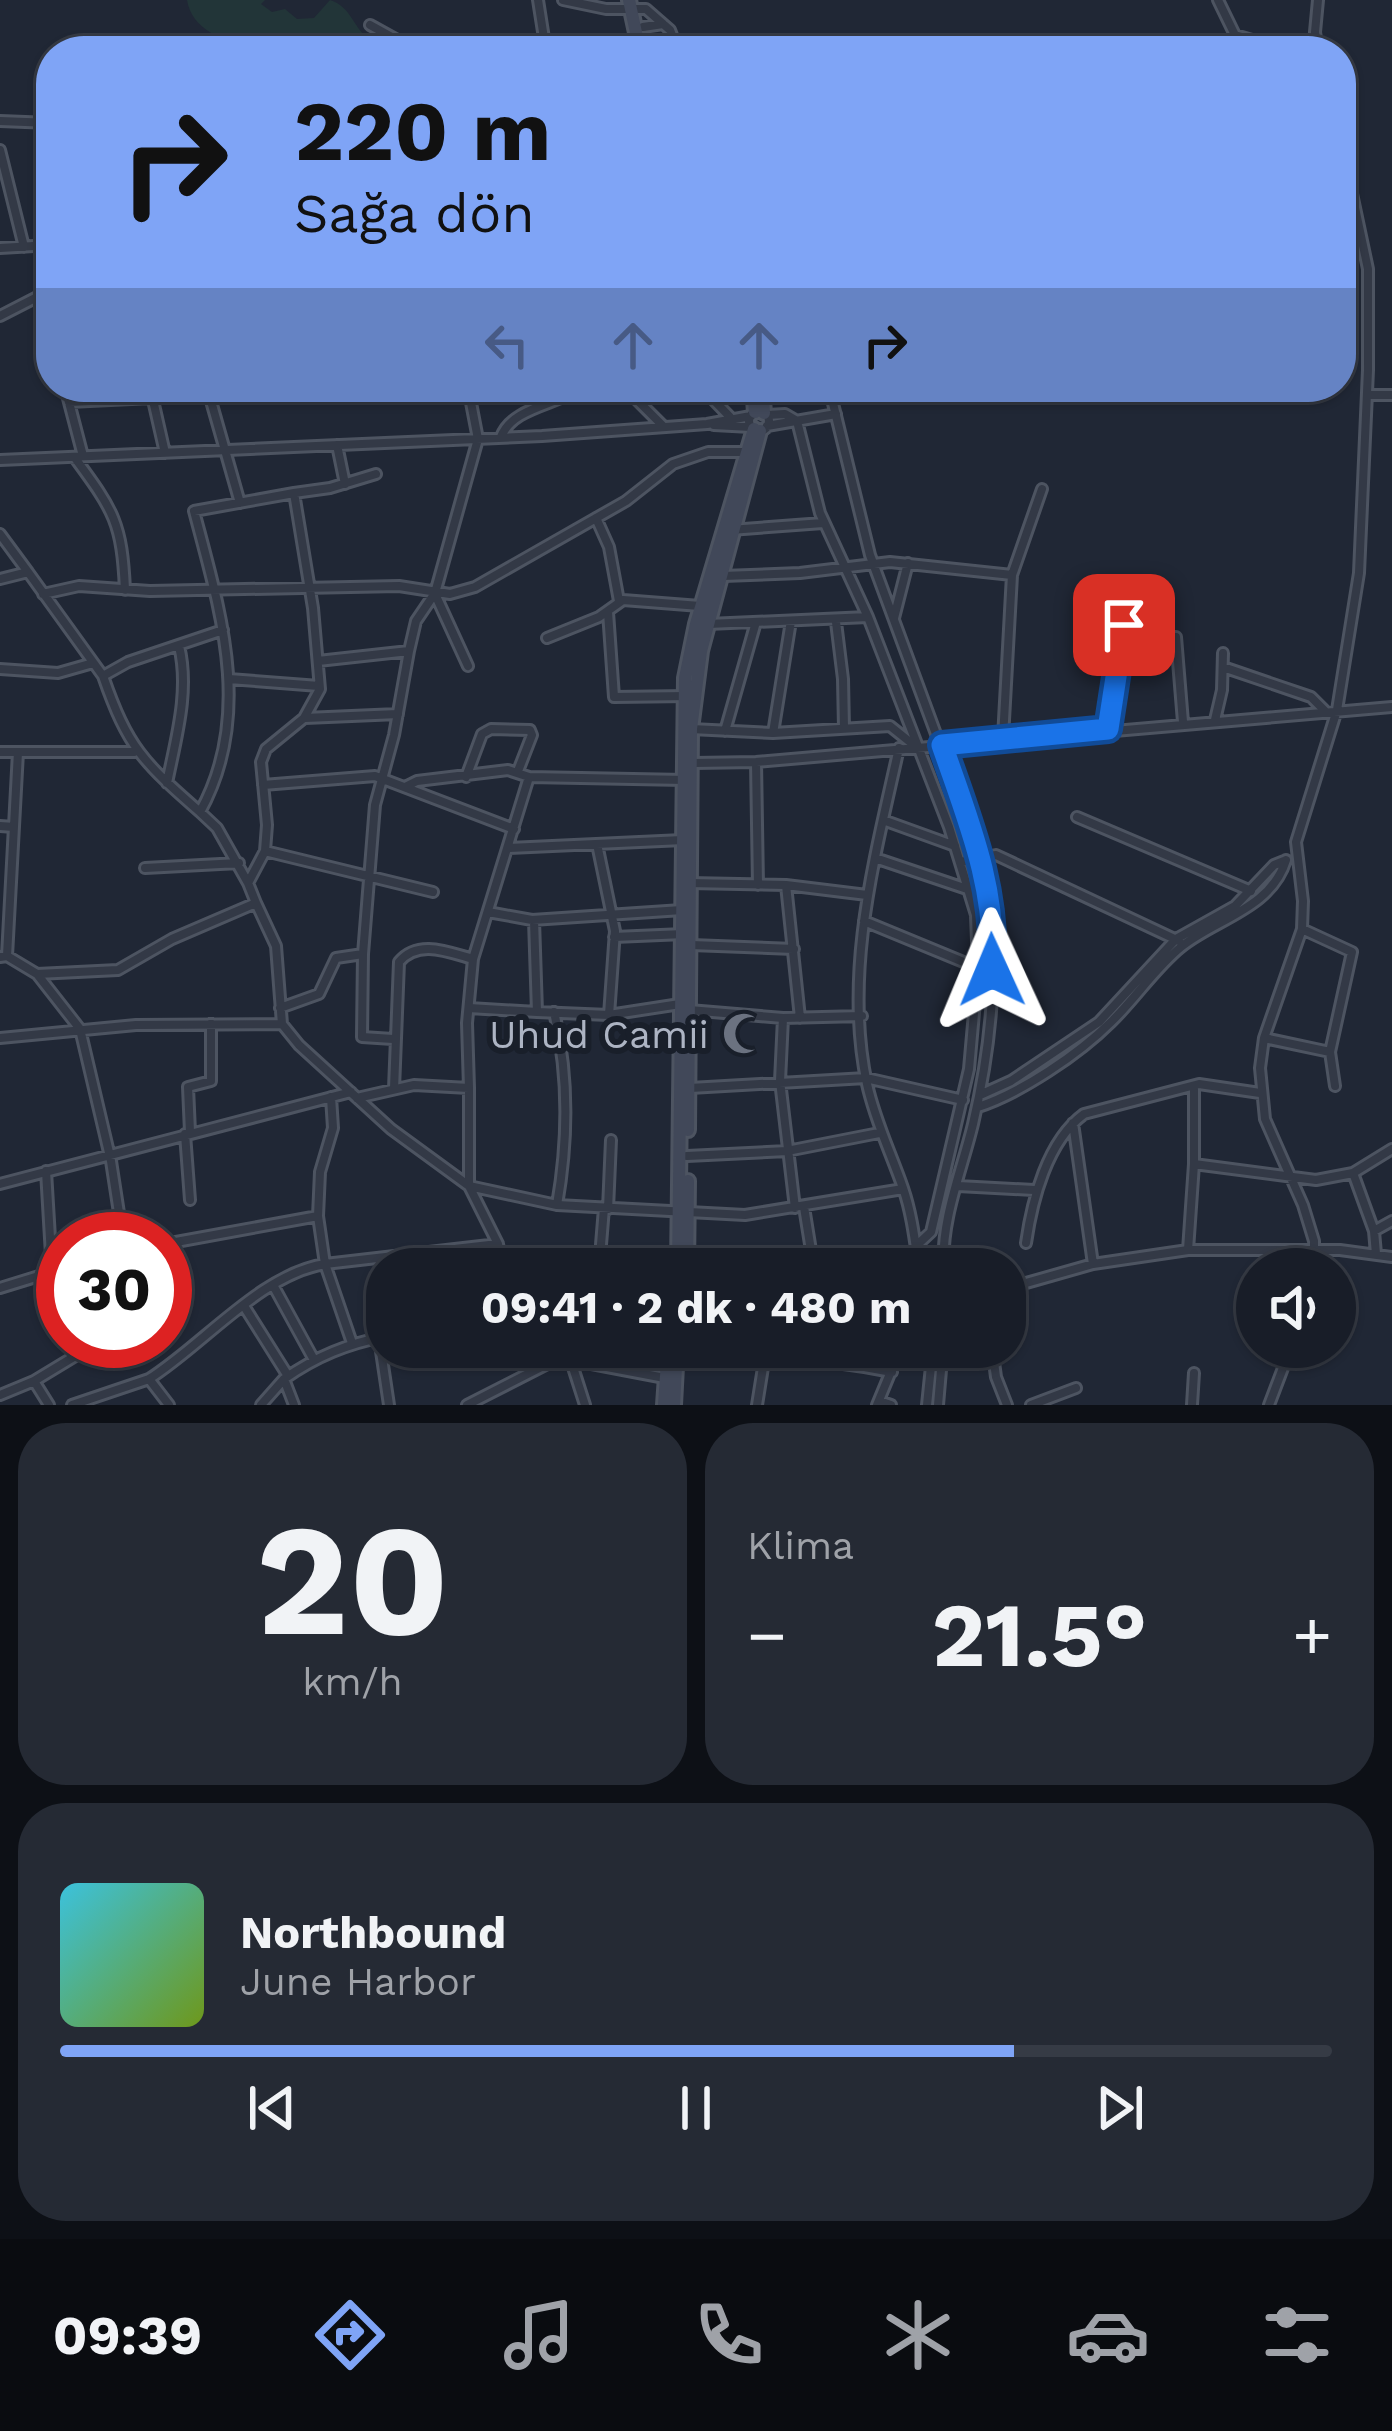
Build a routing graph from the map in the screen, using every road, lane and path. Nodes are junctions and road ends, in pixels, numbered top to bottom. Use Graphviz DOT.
graph roads {
  1 [pos="538,0"];
  2 [pos="563,0"];
  3 [pos="1218,0"];
  4 [pos="1318,0"];
  5 [pos="634,4"];
  6 [pos="664,24"];
  7 [pos="370,25"];
  8 [pos="643,27"];
  9 [pos="389,36"];
  10 [pos="544,36"];
  11 [pos="640,36"];
  12 [pos="643,36"];
  13 [pos="670,36"];
  14 [pos="1238,36"];
  15 [pos="1317,36"];
  16 [pos="0,122"];
  17 [pos="36,123"];
  18 [pos="0,150"];
  19 [pos="1356,212"];
  20 [pos="36,246"];
  21 [pos="24,247"];
  22 [pos="0,248"];
  23 [pos="36,298"];
  24 [pos="0,316"];
  25 [pos="1367,395"];
  26 [pos="1392,395"];
  27 [pos="69,402"];
  28 [pos="153,402"];
  29 [pos="211,402"];
  30 [pos="471,402"];
  31 [pos="558,402"];
  32 [pos="639,402"];
  33 [pos="716,402"];
  34 [pos="758,402"];
  35 [pos="833,402"];
  36 [pos="836,414"];
  37 [pos="731,418"];
  38 [pos="759,421"];
  39 [pos="797,421"];
  40 [pos="707,424"];
  41 [pos="664,427"];
  42 [pos="501,437"];
  43 [pos="478,439"];
  44 [pos="338,446"];
  45 [pos="226,451"];
  46 [pos="746,452"];
  47 [pos="165,453"];
  48 [pos="78,456"];
  49 [pos="0,460"];
  50 [pos="376,474"];
  51 [pos="345,484"];
  52 [pos="1042,489"];
  53 [pos="294,494"];
  54 [pos="240,502"];
  55 [pos="596,518"];
  56 [pos="824,523"];
  57 [pos="728,530"];
  58 [pos="0,534"];
  59 [pos="908,562"];
  60 [pos="873,564"];
  61 [pos="844,569"];
  62 [pos="28,572"];
  63 [pos="1012,575"];
  64 [pos="722,576"];
  65 [pos="0,579"];
  66 [pos="216,589"];
  67 [pos="125,590"];
  68 [pos="310,590"];
  69 [pos="435,592"];
  70 [pos="43,594"];
  71 [pos="619,601"];
  72 [pos="708,606"];
  73 [pos="608,611"];
  74 [pos="868,617"];
  75 [pos="894,619"];
  76 [pos="791,621"];
  77 [pos="836,621"];
  78 [pos="756,622"];
  79 [pos="702,624"];
  80 [pos="1124,625"];
  81 [pos="223,630"];
  82 [pos="1176,637"];
  83 [pos="547,638"];
  84 [pos="179,646"];
  85 [pos="410,651"];
  86 [pos="1223,653"];
  87 [pos="318,661"];
  88 [pos="93,663"];
  89 [pos="468,665"];
  90 [pos="1223,667"];
  91 [pos="0,670"];
  92 [pos="103,676"];
  93 [pos="230,679"];
  94 [pos="320,686"];
  95 [pos="690,696"];
  96 [pos="1392,707"];
  97 [pos="1337,710"];
  98 [pos="1325,711"];
  99 [pos="398,714"];
  100 [pos="304,718"];
  101 [pos="1215,720"];
  102 [pos="1183,722"];
  103 [pos="844,728"];
  104 [pos="692,729"];
  105 [pos="1108,729"];
  106 [pos="725,731"];
  107 [pos="773,733"];
  108 [pos="1003,738"];
  109 [pos="942,745"];
  110 [pos="916,747"];
  111 [pos="898,748"];
  112 [pos="0,752"];
  113 [pos="18,752"];
  114 [pos="136,752"];
  115 [pos="756,762"];
  116 [pos="694,763"];
  117 [pos="518,771"];
  118 [pos="466,777"];
  119 [pos="529,777"];
  120 [pos="381,778"];
  121 [pos="688,780"];
  122 [pos="167,783"];
  123 [pos="263,785"];
  124 [pos="405,787"];
  125 [pos="200,812"];
  126 [pos="1077,817"];
  127 [pos="883,820"];
  128 [pos="0,826"];
  129 [pos="14,827"];
  130 [pos="514,829"];
  131 [pos="683,840"];
  132 [pos="597,844"];
  133 [pos="956,846"];
  134 [pos="508,848"];
  135 [pos="266,851"];
  136 [pos="982,856"];
  137 [pos="875,858"];
  138 [pos="1291,859"];
  139 [pos="238,862"];
  140 [pos="961,862"];
  141 [pos="146,868"];
  142 [pos="371,877"];
  143 [pos="248,883"];
  144 [pos="688,883"];
  145 [pos="758,885"];
  146 [pos="786,885"];
  147 [pos="970,890"];
  148 [pos="1251,891"];
  149 [pos="433,892"];
  150 [pos="867,895"];
  151 [pos="256,903"];
  152 [pos="682,910"];
  153 [pos="488,912"];
  154 [pos="613,916"];
  155 [pos="534,920"];
  156 [pos="864,921"];
  157 [pos="1302,928"];
  158 [pos="614,937"];
  159 [pos="688,938"];
  160 [pos="1179,942"];
  161 [pos="794,949"];
  162 [pos="363,954"];
  163 [pos="4,956"];
  164 [pos="473,959"];
  165 [pos="978,968"];
  166 [pos="37,974"];
  167 [pos="685,1007"];
  168 [pos="280,1008"];
  169 [pos="468,1008"];
  170 [pos="537,1012"];
  171 [pos="554,1012"];
  172 [pos="609,1015"];
  173 [pos="862,1016"];
  174 [pos="783,1018"];
  175 [pos="800,1018"];
  176 [pos="211,1024"];
  177 [pos="282,1024"];
  178 [pos="80,1029"];
  179 [pos="0,1037"];
  180 [pos="1264,1038"];
  181 [pos="393,1039"];
  182 [pos="1330,1052"];
  183 [pos="866,1078"];
  184 [pos="780,1082"];
  185 [pos="1194,1086"];
  186 [pos="1335,1086"];
  187 [pos="394,1088"];
  188 [pos="469,1088"];
  189 [pos="690,1088"];
  190 [pos="1260,1093"];
  191 [pos="354,1095"];
  192 [pos="980,1095"];
  193 [pos="331,1097"];
  194 [pos="964,1100"];
  195 [pos="977,1107"];
  196 [pos="1073,1123"];
  197 [pos="187,1133"];
  198 [pos="879,1133"];
  199 [pos="611,1140"];
  200 [pos="1392,1149"];
  201 [pos="787,1151"];
  202 [pos="110,1154"];
  203 [pos="687,1156"];
  204 [pos="1194,1164"];
  205 [pos="46,1171"];
  206 [pos="1353,1173"];
  207 [pos="1291,1180"];
  208 [pos="0,1182"];
  209 [pos="470,1186"];
  210 [pos="958,1186"];
  211 [pos="903,1189"];
  212 [pos="1034,1190"];
  213 [pos="190,1200"];
  214 [pos="557,1205"];
  215 [pos="606,1208"];
  216 [pos="800,1208"];
  217 [pos="51,1212"];
  218 [pos="119,1212"];
  219 [pos="682,1214"];
  220 [pos="318,1216"];
  221 [pos="1392,1221"];
  222 [pos="1374,1231"];
  223 [pos="192,1239"];
  224 [pos="498,1244"];
  225 [pos="1025,1244"];
  226 [pos="916,1246"];
  227 [pos="499,1248"];
  228 [pos="601,1248"];
  229 [pos="682,1248"];
  230 [pos="809,1248"];
  231 [pos="944,1248"];
  232 [pos="1314,1248"];
  233 [pos="1188,1250"];
  234 [pos="1236,1250"];
  235 [pos="1356,1253"];
  236 [pos="1376,1254"];
  237 [pos="1392,1257"];
  238 [pos="326,1264"];
  239 [pos="1093,1264"];
  240 [pos="36,1277"];
  241 [pos="1026,1283"];
  242 [pos="273,1285"];
  243 [pos="0,1288"];
  244 [pos="244,1306"];
  245 [pos="366,1340"];
  246 [pos="352,1343"];
  247 [pos="313,1358"];
  248 [pos="55,1368"];
  249 [pos="386,1368"];
  250 [pos="542,1368"];
  251 [pos="572,1368"];
  252 [pos="613,1368"];
  253 [pos="671,1368"];
  254 [pos="763,1368"];
  255 [pos="871,1368"];
  256 [pos="894,1368"];
  257 [pos="931,1368"];
  258 [pos="942,1368"];
  259 [pos="994,1368"];
  260 [pos="1283,1368"];
  261 [pos="892,1372"];
  262 [pos="1194,1373"];
  263 [pos="286,1378"];
  264 [pos="149,1379"];
  265 [pos="671,1379"];
  266 [pos="34,1381"];
  267 [pos="1076,1388"];
  268 [pos="491,1392"];
  269 [pos="1,1399"];
  270 [pos="95,1401"];
  271 [pos="878,1403"];
  272 [pos="49,1405"];
  273 [pos="72,1405"];
  274 [pos="169,1405"];
  275 [pos="261,1405"];
  276 [pos="294,1405"];
  277 [pos="389,1405"];
  278 [pos="467,1405"];
  279 [pos="496,1405"];
  280 [pos="585,1405"];
  281 [pos="664,1405"];
  282 [pos="674,1405"];
  283 [pos="757,1405"];
  284 [pos="891,1405"];
  285 [pos="927,1405"];
  286 [pos="938,1405"];
  287 [pos="1007,1405"];
  288 [pos="1031,1405"];
  289 [pos="1192,1405"];
  290 [pos="1269,1405"];
  1 -- 10 [label="street"];
  2 -- 5 [label="street"];
  3 -- 14 [label="street"];
  4 -- 15 [label="street"];
  5 -- 6 [label="street"];
  5 -- 8 [label="main road"];
  5 -- 11 [label="main road"];
  6 -- 8 [label="street"];
  6 -- 13 [label="street"];
  7 -- 9 [label="street"];
  8 -- 12 [label="main road"];
  16 -- 17 [label="street"];
  18 -- 21 [label="street"];
  19 -- 25 [label="street"];
  20 -- 21 [label="street"];
  21 -- 22 [label="street"];
  23 -- 24 [label="street"];
  25 -- 26 [label="street"];
  25 -- 97 [label="street"];
  27 -- 48 [label="street"];
  28 -- 47 [label="street"];
  29 -- 45 [label="street"];
  30 -- 43 [label="street"];
  31 -- 42 [label="street"];
  32 -- 41 [label="street"];
  33 -- 37 [label="street"];
  34 -- 38 [label="main road"];
  35 -- 36 [label="street"];
  36 -- 39 [label="street"];
  36 -- 60 [label="street"];
  37 -- 38 [label="street"];
  37 -- 40 [label="street"];
  38 -- 39 [label="street"];
  38 -- 40 [label="street"];
  38 -- 46 [label="main road"];
  38 -- 57 [label="main road"];
  39 -- 56 [label="street"];
  40 -- 41 [label="street"];
  41 -- 42 [label="street"];
  42 -- 43 [label="street"];
  43 -- 44 [label="street"];
  43 -- 69 [label="street"];
  44 -- 45 [label="street"];
  44 -- 51 [label="street"];
  45 -- 47 [label="street"];
  45 -- 54 [label="street"];
  46 -- 55 [label="street"];
  46 -- 57 [label="main road"];
  47 -- 48 [label="street"];
  48 -- 49 [label="street"];
  48 -- 67 [label="street"];
  50 -- 51 [label="street"];
  51 -- 53 [label="street"];
  52 -- 63 [label="street"];
  53 -- 54 [label="street"];
  53 -- 68 [label="street"];
  54 -- 66 [label="street"];
  55 -- 69 [label="street"];
  55 -- 71 [label="street"];
  56 -- 57 [label="street"];
  56 -- 61 [label="street"];
  57 -- 64 [label="main road"];
  57 -- 72 [label="main road"];
  58 -- 62 [label="street"];
  59 -- 60 [label="street"];
  59 -- 63 [label="street"];
  59 -- 75 [label="street"];
  60 -- 61 [label="street"];
  60 -- 75 [label="street"];
  61 -- 64 [label="street"];
  61 -- 74 [label="street"];
  62 -- 65 [label="street"];
  62 -- 70 [label="street"];
  63 -- 108 [label="street"];
  64 -- 72 [label="main road"];
  66 -- 67 [label="street"];
  66 -- 68 [label="street"];
  66 -- 81 [label="street"];
  67 -- 70 [label="street"];
  68 -- 69 [label="street"];
  68 -- 87 [label="street"];
  69 -- 85 [label="street"];
  69 -- 89 [label="street"];
  70 -- 88 [label="street"];
  71 -- 72 [label="street"];
  71 -- 73 [label="street"];
  72 -- 79 [label="main road"];
  73 -- 83 [label="street"];
  73 -- 95 [label="street"];
  74 -- 77 [label="street"];
  74 -- 110 [label="street"];
  75 -- 109 [label="street"];
  76 -- 77 [label="street"];
  76 -- 78 [label="street"];
  76 -- 107 [label="street"];
  77 -- 103 [label="street"];
  78 -- 79 [label="street"];
  78 -- 106 [label="street"];
  79 -- 95 [label="main road"];
  80 -- 105 [label="street"];
  81 -- 84 [label="street"];
  81 -- 93 [label="street"];
  82 -- 102 [label="street"];
  84 -- 92 [label="street"];
  84 -- 122 [label="street"];
  85 -- 87 [label="street"];
  85 -- 99 [label="street"];
  86 -- 90 [label="street"];
  87 -- 94 [label="street"];
  88 -- 91 [label="street"];
  88 -- 92 [label="street"];
  90 -- 98 [label="street"];
  90 -- 101 [label="street"];
  92 -- 114 [label="street"];
  93 -- 94 [label="street"];
  93 -- 125 [label="street"];
  94 -- 100 [label="street"];
  95 -- 104 [label="main road"];
  95 -- 121 [label="main road"];
  96 -- 97 [label="street"];
  97 -- 98 [label="street"];
  97 -- 138 [label="street"];
  98 -- 101 [label="street"];
  99 -- 100 [label="street"];
  99 -- 120 [label="street"];
  100 -- 123 [label="street"];
  101 -- 102 [label="street"];
  102 -- 105 [label="street"];
  103 -- 107 [label="street"];
  103 -- 110 [label="street"];
  104 -- 106 [label="street"];
  104 -- 116 [label="main road"];
  105 -- 108 [label="street"];
  106 -- 107 [label="street"];
  108 -- 109 [label="street"];
  109 -- 110 [label="street"];
  109 -- 136 [label="street"];
  110 -- 111 [label="street"];
  110 -- 133 [label="street"];
  111 -- 115 [label="street"];
  111 -- 127 [label="street"];
  112 -- 113 [label="street"];
  113 -- 114 [label="street"];
  113 -- 129 [label="street"];
  114 -- 122 [label="street"];
  115 -- 116 [label="street"];
  115 -- 145 [label="street"];
  116 -- 121 [label="main road"];
  117 -- 118 [label="street"];
  117 -- 118 [label="street"];
  117 -- 119 [label="street"];
  118 -- 124 [label="street"];
  119 -- 121 [label="street"];
  119 -- 130 [label="street"];
  120 -- 123 [label="street"];
  120 -- 124 [label="street"];
  120 -- 142 [label="street"];
  121 -- 131 [label="main road"];
  121 -- 144 [label="main road"];
  122 -- 125 [label="street"];
  123 -- 135 [label="street"];
  124 -- 130 [label="street"];
  125 -- 139 [label="street"];
  126 -- 148 [label="street"];
  127 -- 133 [label="street"];
  127 -- 137 [label="street"];
  128 -- 129 [label="street"];
  129 -- 163 [label="street"];
  130 -- 134 [label="street"];
  131 -- 132 [label="street"];
  131 -- 144 [label="main road"];
  132 -- 134 [label="street"];
  132 -- 154 [label="street"];
  133 -- 140 [label="street"];
  134 -- 153 [label="street"];
  135 -- 142 [label="street"];
  135 -- 143 [label="street"];
  136 -- 140 [label="street"];
  136 -- 160 [label="street"];
  136 -- 192 [label="street"];
  137 -- 147 [label="street"];
  137 -- 150 [label="street"];
  138 -- 148 [label="street"];
  138 -- 157 [label="street"];
  138 -- 160 [label="street"];
  139 -- 141 [label="street"];
  139 -- 143 [label="street"];
  140 -- 147 [label="street"];
  142 -- 149 [label="street"];
  142 -- 162 [label="street"];
  143 -- 151 [label="street"];
  144 -- 145 [label="street"];
  144 -- 152 [label="main road"];
  144 -- 159 [label="main road"];
  145 -- 146 [label="street"];
  146 -- 150 [label="street"];
  146 -- 161 [label="street"];
  147 -- 165 [label="street"];
  148 -- 160 [label="street"];
  150 -- 156 [label="street"];
  151 -- 166 [label="street"];
  151 -- 168 [label="street"];
  152 -- 154 [label="street"];
  152 -- 159 [label="main road"];
  153 -- 155 [label="street"];
  153 -- 164 [label="street"];
  154 -- 155 [label="street"];
  154 -- 158 [label="street"];
  155 -- 170 [label="street"];
  156 -- 165 [label="street"];
  156 -- 173 [label="street"];
  157 -- 180 [label="street"];
  157 -- 182 [label="street"];
  158 -- 159 [label="street"];
  158 -- 172 [label="street"];
  159 -- 161 [label="street"];
  159 -- 167 [label="main road"];
  160 -- 192 [label="street"];
  160 -- 195 [label="street"];
  161 -- 175 [label="street"];
  162 -- 168 [label="street"];
  162 -- 181 [label="street"];
  163 -- 166 [label="street"];
  164 -- 169 [label="street"];
  164 -- 181 [label="street"];
  165 -- 194 [label="street"];
  166 -- 178 [label="street"];
  167 -- 172 [label="street"];
  167 -- 174 [label="street"];
  167 -- 189 [label="main road"];
  167 -- 219 [label="main road"];
  168 -- 177 [label="street"];
  169 -- 170 [label="street"];
  169 -- 188 [label="street"];
  170 -- 171 [label="street"];
  171 -- 172 [label="street"];
  171 -- 214 [label="street"];
  173 -- 175 [label="street"];
  173 -- 183 [label="street"];
  174 -- 175 [label="street"];
  174 -- 184 [label="street"];
  176 -- 177 [label="street"];
  176 -- 178 [label="street"];
  176 -- 197 [label="street"];
  177 -- 191 [label="street"];
  178 -- 179 [label="street"];
  178 -- 202 [label="street"];
  180 -- 182 [label="street"];
  180 -- 190 [label="street"];
  181 -- 187 [label="street"];
  182 -- 186 [label="street"];
  183 -- 184 [label="street"];
  183 -- 194 [label="street"];
  183 -- 198 [label="street"];
  184 -- 189 [label="street"];
  184 -- 201 [label="street"];
  185 -- 190 [label="street"];
  185 -- 196 [label="street"];
  185 -- 204 [label="street"];
  187 -- 188 [label="street"];
  187 -- 191 [label="street"];
  188 -- 209 [label="street"];
  189 -- 203 [label="main road"];
  190 -- 207 [label="street"];
  191 -- 193 [label="street"];
  191 -- 209 [label="street"];
  192 -- 195 [label="street"];
  193 -- 197 [label="street"];
  193 -- 220 [label="street"];
  194 -- 226 [label="street"];
  195 -- 210 [label="street"];
  196 -- 212 [label="street"];
  196 -- 239 [label="street"];
  197 -- 202 [label="street"];
  197 -- 213 [label="street"];
  198 -- 201 [label="street"];
  198 -- 211 [label="street"];
  199 -- 215 [label="street"];
  200 -- 206 [label="street"];
  201 -- 203 [label="street"];
  201 -- 216 [label="street"];
  202 -- 205 [label="street"];
  202 -- 218 [label="street"];
  203 -- 219 [label="main road"];
  204 -- 207 [label="street"];
  204 -- 233 [label="street"];
  205 -- 208 [label="street"];
  205 -- 217 [label="street"];
  206 -- 207 [label="street"];
  206 -- 222 [label="street"];
  207 -- 232 [label="street"];
  209 -- 214 [label="street"];
  209 -- 224 [label="street"];
  210 -- 212 [label="street"];
  210 -- 231 [label="street"];
  211 -- 216 [label="street"];
  211 -- 226 [label="street"];
  212 -- 225 [label="street"];
  214 -- 215 [label="street"];
  215 -- 219 [label="street"];
  215 -- 228 [label="street"];
  216 -- 219 [label="street"];
  216 -- 230 [label="street"];
  219 -- 229 [label="main road"];
  220 -- 223 [label="street"];
  220 -- 238 [label="street"];
  221 -- 222 [label="street"];
  222 -- 236 [label="street"];
  224 -- 227 [label="street"];
  224 -- 238 [label="street"];
  233 -- 234 [label="street"];
  233 -- 239 [label="street"];
  235 -- 236 [label="street"];
  236 -- 237 [label="street"];
  238 -- 242 [label="street"];
  238 -- 246 [label="street"];
  239 -- 241 [label="street"];
  240 -- 243 [label="street"];
  242 -- 244 [label="street"];
  242 -- 247 [label="street"];
  244 -- 263 [label="street"];
  244 -- 264 [label="street"];
  245 -- 246 [label="street"];
  246 -- 247 [label="street"];
  247 -- 263 [label="street"];
  248 -- 266 [label="street"];
  249 -- 277 [label="street"];
  250 -- 268 [label="street"];
  251 -- 280 [label="street"];
  252 -- 265 [label="street"];
  253 -- 265 [label="main road"];
  254 -- 283 [label="street"];
  255 -- 261 [label="street"];
  256 -- 261 [label="street"];
  257 -- 285 [label="street"];
  258 -- 286 [label="street"];
  259 -- 287 [label="street"];
  260 -- 290 [label="street"];
  261 -- 271 [label="street"];
  262 -- 289 [label="street"];
  263 -- 275 [label="street"];
  263 -- 276 [label="street"];
  264 -- 270 [label="street"];
  264 -- 274 [label="street"];
  265 -- 281 [label="main road"];
  265 -- 282 [label="main road"];
  266 -- 269 [label="street"];
  266 -- 272 [label="street"];
  267 -- 288 [label="street"];
  268 -- 278 [label="street"];
  268 -- 279 [label="street"];
  270 -- 273 [label="street"];
  271 -- 284 [label="street"];
}
